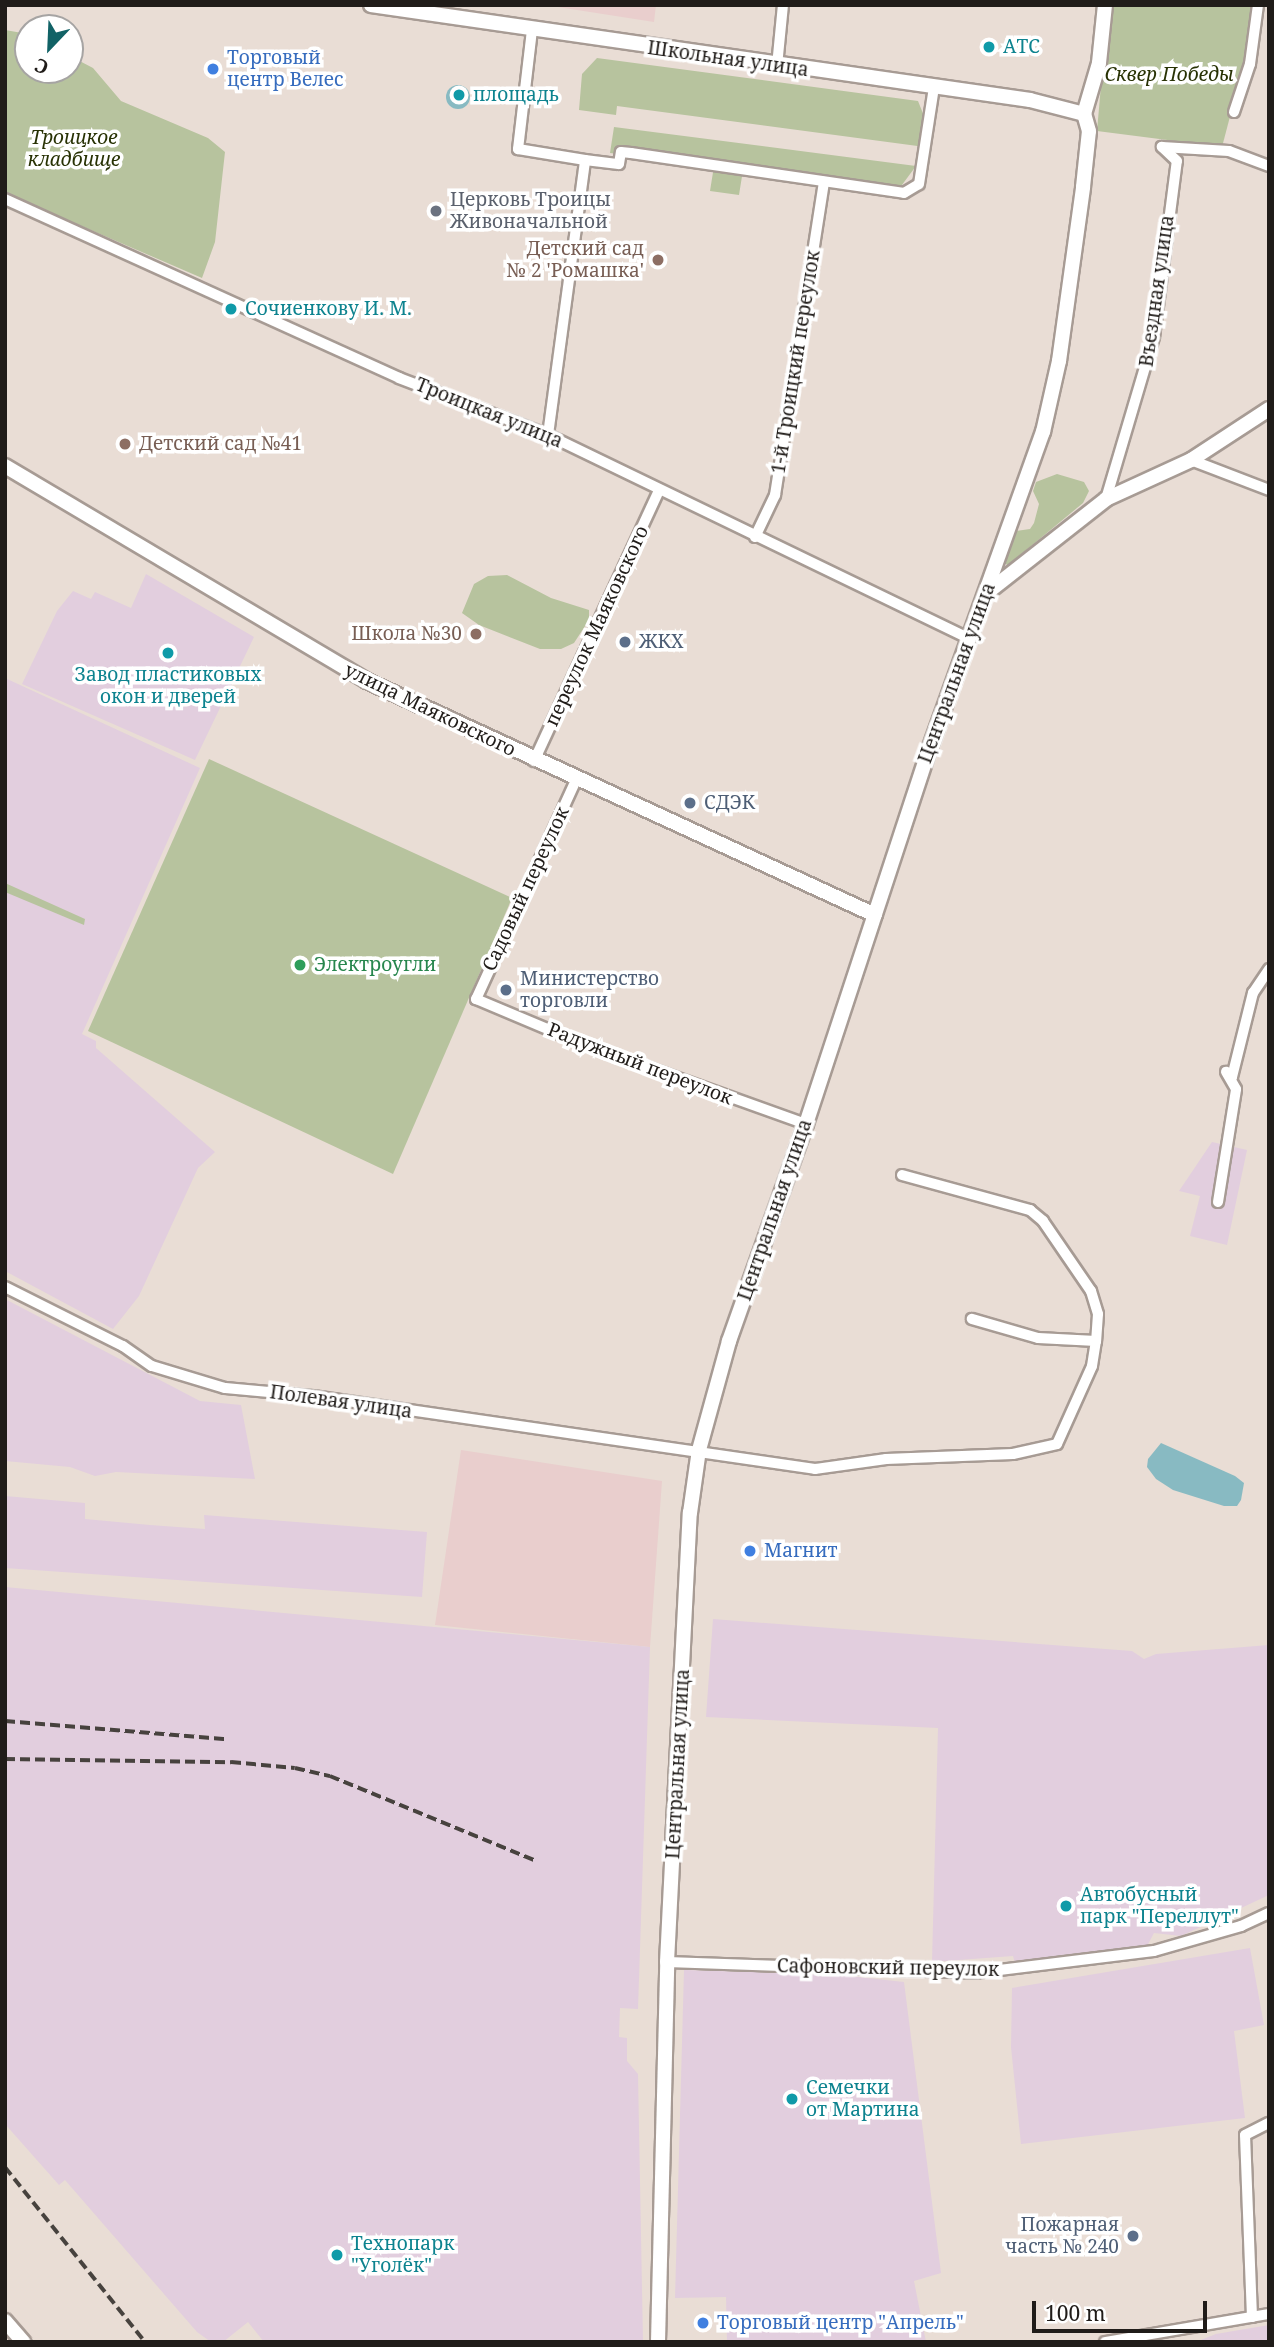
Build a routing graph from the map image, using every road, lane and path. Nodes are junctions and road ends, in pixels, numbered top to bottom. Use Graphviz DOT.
graph roads {
  1 [pos="371,5"];
  2 [pos="783,5"];
  3 [pos="1105,5"];
  4 [pos="1258,5"];
  5 [pos="532,30"];
  6 [pos="777,66"];
  7 [pos="934,87"];
  8 [pos="1234,112"];
  9 [pos="1084,114"];
  10 [pos="585,160"];
  11 [pos="1269,166"];
  12 [pos="824,182"];
  13 [pos="5,199"];
  14 [pos="1269,409"];
  15 [pos="548,435"];
  16 [pos="1191,460"];
  17 [pos="5,466"];
  18 [pos="1269,490"];
  19 [pos="659,492"];
  20 [pos="1105,499"];
  21 [pos="755,537"];
  22 [pos="986,593"];
  23 [pos="967,638"];
  24 [pos="534,761"];
  25 [pos="576,780"];
  26 [pos="875,915"];
  27 [pos="1269,969"];
  28 [pos="476,999"];
  29 [pos="806,1124"];
  30 [pos="902,1175"];
  31 [pos="1218,1202"];
  32 [pos="5,1287"];
  33 [pos="972,1319"];
  34 [pos="1096,1341"];
  35 [pos="699,1450"];
  36 [pos="1269,1913"];
  37 [pos="667,1962"];
  38 [pos="1269,2123"];
  39 [pos="1269,2314"];
  40 [pos="1252,2317"];
  41 [pos="5,2321"];
  42 [pos="23,2342"];
  43 [pos="658,2342"];
  44 [pos="1105,2342"];
  1 -- 5 [label="main road, Школьная улица"];
  2 -- 6 [label="street"];
  3 -- 9 [label="main road"];
  4 -- 8 [label="street"];
  5 -- 6 [label="main road, Школьная улица"];
  5 -- 10 [label="street"];
  6 -- 7 [label="main road, Школьная улица"];
  7 -- 9 [label="main road, Школьная улица"];
  7 -- 12 [label="street"];
  9 -- 22 [label="main road, Центральная улица"];
  10 -- 12 [label="street"];
  10 -- 15 [label="street"];
  11 -- 20 [label="street, Въездная улица"];
  12 -- 21 [label="street, 1-й Троицкий переулок"];
  13 -- 15 [label="street, Троицкая улица"];
  14 -- 16 [label="main road"];
  15 -- 19 [label="street, Троицкая улица"];
  16 -- 18 [label="street"];
  16 -- 20 [label="main road"];
  17 -- 24 [label="main road, улица Маяковского"];
  19 -- 21 [label="street, Троицкая улица"];
  19 -- 24 [label="street, переулок Маяковского"];
  20 -- 22 [label="main road"];
  21 -- 23 [label="street, Троицкая улица"];
  22 -- 23 [label="main road, Центральная улица"];
  23 -- 26 [label="main road, Центральная улица"];
  24 -- 25 [label="main road, улица Маяковского"];
  25 -- 26 [label="main road, улица Маяковского"];
  25 -- 28 [label="street, Садовый переулок"];
  26 -- 29 [label="main road, Центральная улица"];
  27 -- 31 [label="street"];
  28 -- 29 [label="street, Радужный переулок"];
  29 -- 35 [label="main road, Центральная улица"];
  30 -- 34 [label="street"];
  32 -- 35 [label="street, Полевая улица"];
  33 -- 34 [label="street"];
  34 -- 35 [label="street, Полевая улица"];
  35 -- 37 [label="main road, Центральная улица"];
  36 -- 37 [label="street, Сафоновский переулок"];
  37 -- 43 [label="main road, Центральная улица"];
  38 -- 40 [label="street"];
  39 -- 40 [label="street"];
  40 -- 44 [label="street"];
  41 -- 42 [label="main road"];
}
